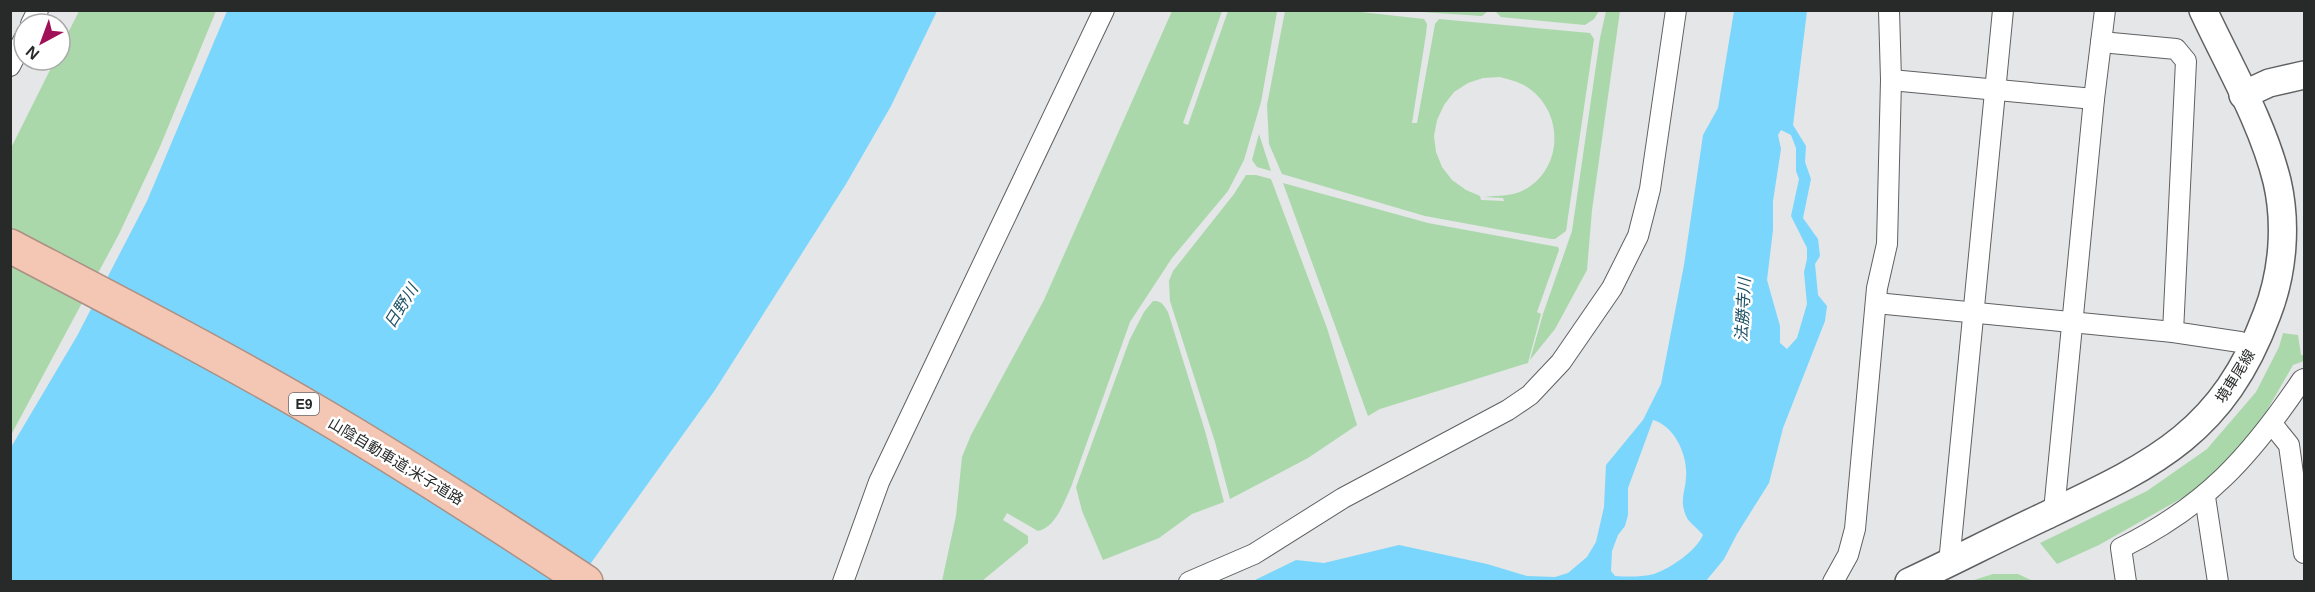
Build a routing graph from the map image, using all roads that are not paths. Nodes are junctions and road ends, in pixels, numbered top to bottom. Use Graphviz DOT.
graph roads {
  1 [pos="1104,10"];
  2 [pos="1676,10"];
  3 [pos="1889,10"];
  4 [pos="2003,10"];
  5 [pos="2105,10"];
  6 [pos="2203,10"];
  7 [pos="2102,42"];
  8 [pos="2304,75"];
  9 [pos="1891,80"];
  10 [pos="1995,89"];
  11 [pos="2243,95"];
  12 [pos="2094,99"];
  13 [pos="10,246"];
  14 [pos="10,256"];
  15 [pos="1876,303"];
  16 [pos="1973,314"];
  17 [pos="2074,322"];
  18 [pos="2173,332"];
  19 [pos="2253,347"];
  20 [pos="2304,379"];
  21 [pos="2272,424"];
  22 [pos="2205,497"];
  23 [pos="2054,511"];
  24 [pos="2304,553"];
  25 [pos="1949,563"];
  26 [pos="568,582"];
  27 [pos="586,582"];
  28 [pos="843,582"];
  29 [pos="1189,582"];
  30 [pos="1833,582"];
  31 [pos="1909,582"];
  32 [pos="2126,582"];
  33 [pos="2218,582"];
  1 -- 28 [label="street"];
  2 -- 29 [label="street"];
  3 -- 9 [label="street"];
  4 -- 10 [label="street"];
  5 -- 7 [label="street"];
  6 -- 11 [label="main road, 境車尾線"];
  7 -- 12 [label="street"];
  7 -- 18 [label="street"];
  8 -- 11 [label="main road"];
  9 -- 10 [label="street"];
  9 -- 15 [label="street"];
  10 -- 12 [label="street"];
  10 -- 16 [label="street"];
  11 -- 19 [label="main road, 境車尾線"];
  12 -- 17 [label="street"];
  13 -- 27 [label="highway, 山陰自動車道;米子道路 / E9"];
  14 -- 26 [label="highway, 山陰自動車道;米子道路 / E9"];
  15 -- 16 [label="street"];
  15 -- 30 [label="street"];
  16 -- 17 [label="street"];
  16 -- 25 [label="street"];
  17 -- 18 [label="street"];
  17 -- 23 [label="street"];
  18 -- 19 [label="street"];
  19 -- 23 [label="main road, 境車尾線"];
  20 -- 21 [label="street"];
  21 -- 22 [label="street"];
  21 -- 24 [label="street"];
  22 -- 32 [label="street"];
  22 -- 33 [label="street"];
  23 -- 25 [label="main road, 境車尾線"];
  25 -- 31 [label="main road, 境車尾線"];
}
